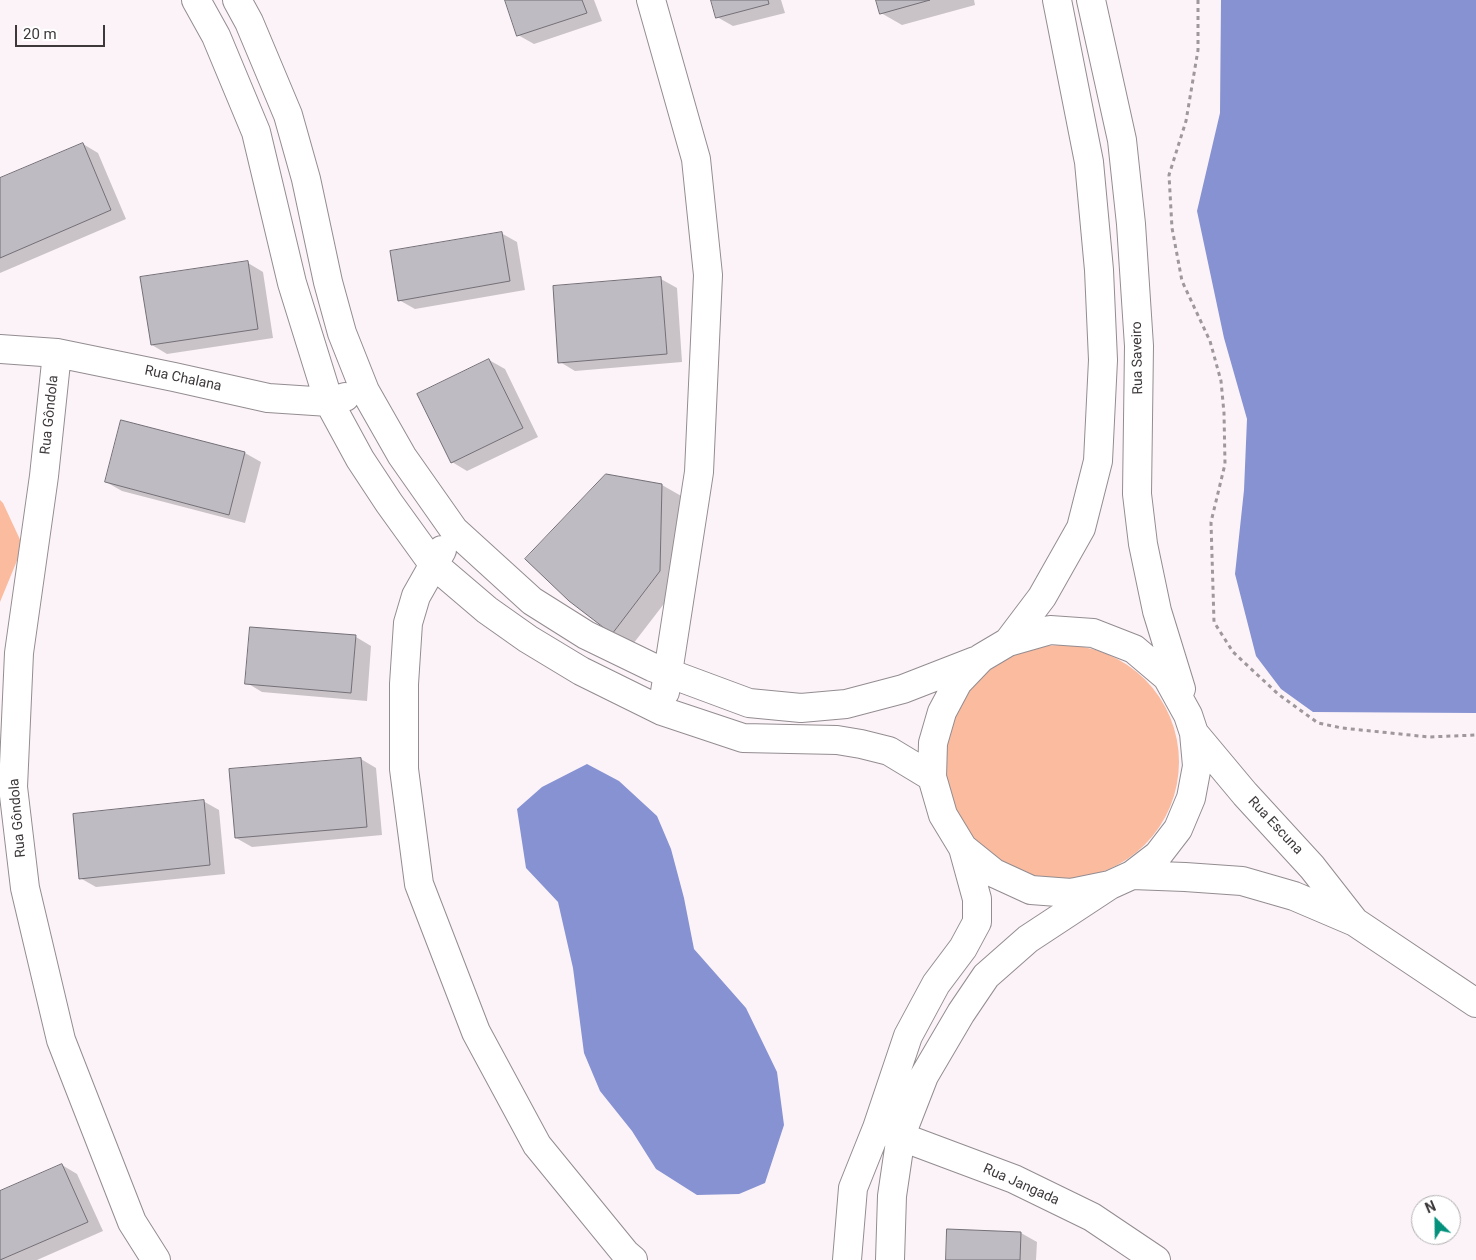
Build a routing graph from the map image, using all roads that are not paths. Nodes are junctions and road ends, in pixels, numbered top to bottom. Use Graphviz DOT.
graph roads {
  1 [pos="196,0"];
  2 [pos="237,0"];
  3 [pos="651,0"];
  4 [pos="1057,0"];
  5 [pos="1091,0"];
  6 [pos="0,348"];
  7 [pos="57,353"];
  8 [pos="365,391"];
  9 [pos="329,402"];
  10 [pos="454,530"];
  11 [pos="433,564"];
  12 [pos="1008,642"];
  13 [pos="981,658"];
  14 [pos="667,674"];
  15 [pos="662,711"];
  16 [pos="1191,724"];
  17 [pos="932,777"];
  18 [pos="963,848"];
  19 [pos="1121,880"];
  20 [pos="1355,922"];
  21 [pos="1476,1003"];
  22 [pos="889,1132"];
  23 [pos="156,1260"];
  24 [pos="633,1260"];
  25 [pos="847,1260"];
  26 [pos="890,1260"];
  27 [pos="1156,1260"];
  1 -- 9 [label="street"];
  2 -- 8 [label="street"];
  3 -- 14 [label="street"];
  4 -- 12 [label="street"];
  5 -- 16 [label="street, Rua Saveiro"];
  6 -- 7 [label="street, Rua Chalana"];
  7 -- 9 [label="street, Rua Chalana"];
  7 -- 23 [label="street, Rua Gôndola"];
  8 -- 9 [label="street, Rua Chalana"];
  8 -- 10 [label="street"];
  9 -- 11 [label="street"];
  10 -- 11 [label="street"];
  10 -- 14 [label="street"];
  11 -- 15 [label="street"];
  11 -- 24 [label="street"];
  12 -- 13 [label="street"];
  12 -- 16 [label="street"];
  13 -- 14 [label="street"];
  13 -- 17 [label="street"];
  14 -- 15 [label="street"];
  15 -- 17 [label="street"];
  16 -- 19 [label="street"];
  16 -- 20 [label="street, Rua Escuna"];
  17 -- 18 [label="street"];
  18 -- 19 [label="street"];
  18 -- 22 [label="street"];
  19 -- 20 [label="street, Rua Escuna"];
  19 -- 22 [label="street"];
  20 -- 21 [label="street, Rua Escuna"];
  22 -- 25 [label="street"];
  22 -- 26 [label="street"];
  22 -- 27 [label="street, Rua Jangada"];
}
